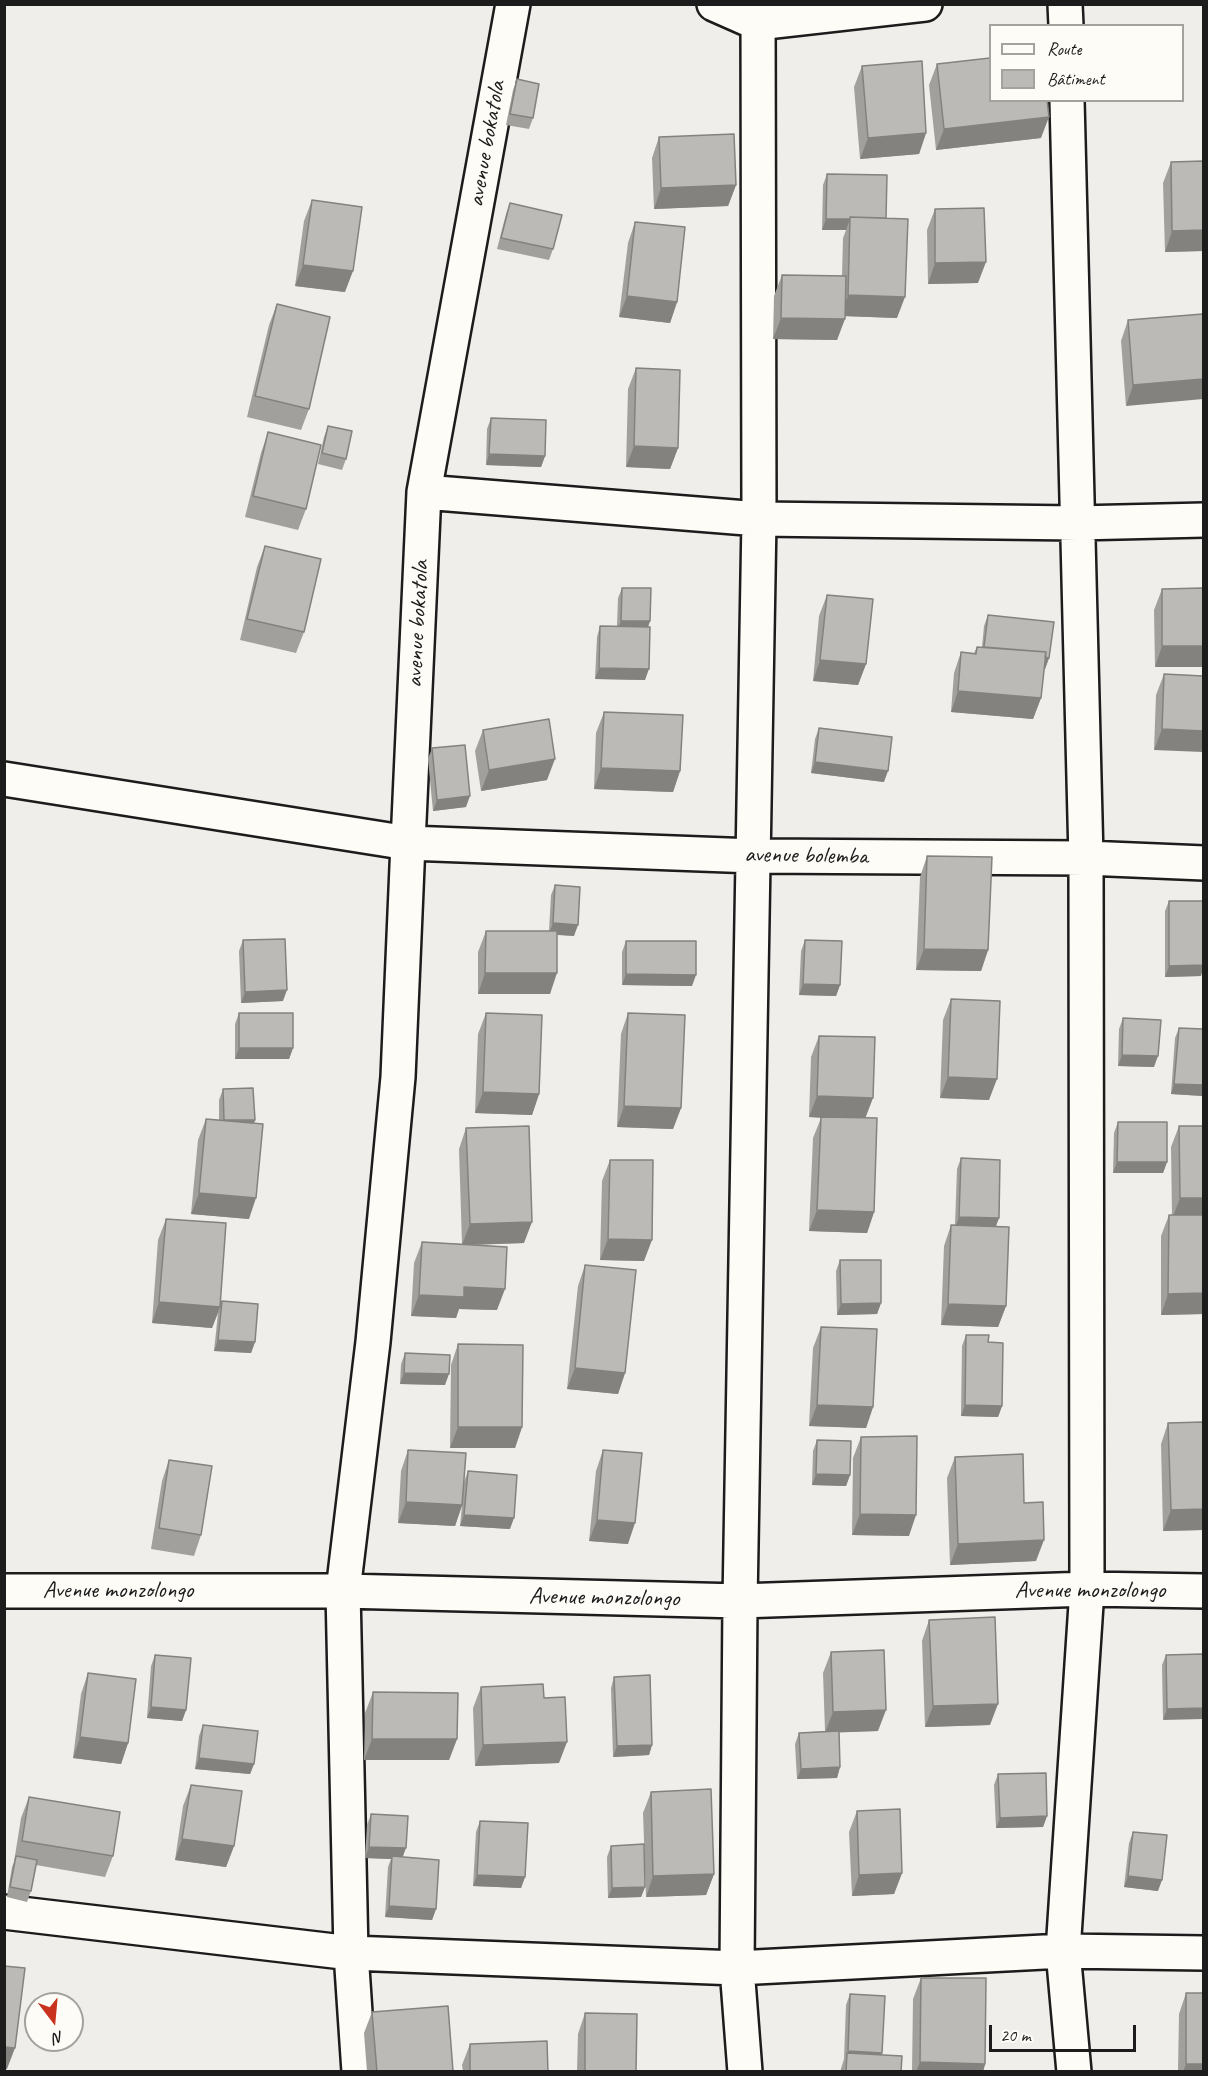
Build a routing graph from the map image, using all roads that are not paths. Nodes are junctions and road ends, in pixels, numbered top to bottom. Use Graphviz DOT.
graph roads {
  1 [pos="513,4"];
  2 [pos="714,4"];
  3 [pos="925,4"];
  4 [pos="1065,4"];
  5 [pos="758,14"];
  6 [pos="1066,24"];
  7 [pos="1067,102"];
  8 [pos="424,492"];
  9 [pos="759,519"];
  10 [pos="1203,520"];
  11 [pos="1077,523"];
  12 [pos="4,779"];
  13 [pos="408,843"];
  14 [pos="754,856"];
  15 [pos="1086,858"];
  16 [pos="1203,863"];
  17 [pos="1087,1588"];
  18 [pos="343,1591"];
  19 [pos="1203,1591"];
  20 [pos="4,1592"];
  21 [pos="740,1601"];
  22 [pos="4,1912"];
  23 [pos="1063,1951"];
  24 [pos="351,1953"];
  25 [pos="1203,1953"];
  26 [pos="736,1968"];
  27 [pos="359,2072"];
  28 [pos="745,2072"];
  29 [pos="1074,2072"];
  1 -- 8 [label="street, avenue bokatola"];
  2 -- 5 [label="street"];
  3 -- 5 [label="street"];
  4 -- 6 [label="street"];
  5 -- 9 [label="street"];
  7 -- 11 [label="street"];
  8 -- 9 [label="street"];
  8 -- 13 [label="street, avenue bokatola"];
  9 -- 11 [label="street"];
  9 -- 14 [label="street"];
  10 -- 11 [label="street"];
  11 -- 15 [label="street"];
  12 -- 13 [label="street"];
  13 -- 14 [label="street, avenue bolemba"];
  13 -- 18 [label="street, avenue bokatola"];
  14 -- 15 [label="street, avenue bolemba"];
  14 -- 21 [label="street"];
  15 -- 16 [label="street, avenue bolemba"];
  15 -- 17 [label="street"];
  17 -- 19 [label="street, Avenue monzolongo"];
  17 -- 21 [label="street, Avenue monzolongo"];
  17 -- 23 [label="street"];
  18 -- 20 [label="street, Avenue monzolongo"];
  18 -- 21 [label="street, Avenue monzolongo"];
  18 -- 24 [label="street, avenue bokatola"];
  21 -- 26 [label="street"];
  22 -- 24 [label="street"];
  23 -- 25 [label="street"];
  23 -- 26 [label="street"];
  23 -- 29 [label="street"];
  24 -- 26 [label="street"];
  24 -- 27 [label="street, avenue bokatola"];
  26 -- 28 [label="street"];
}
